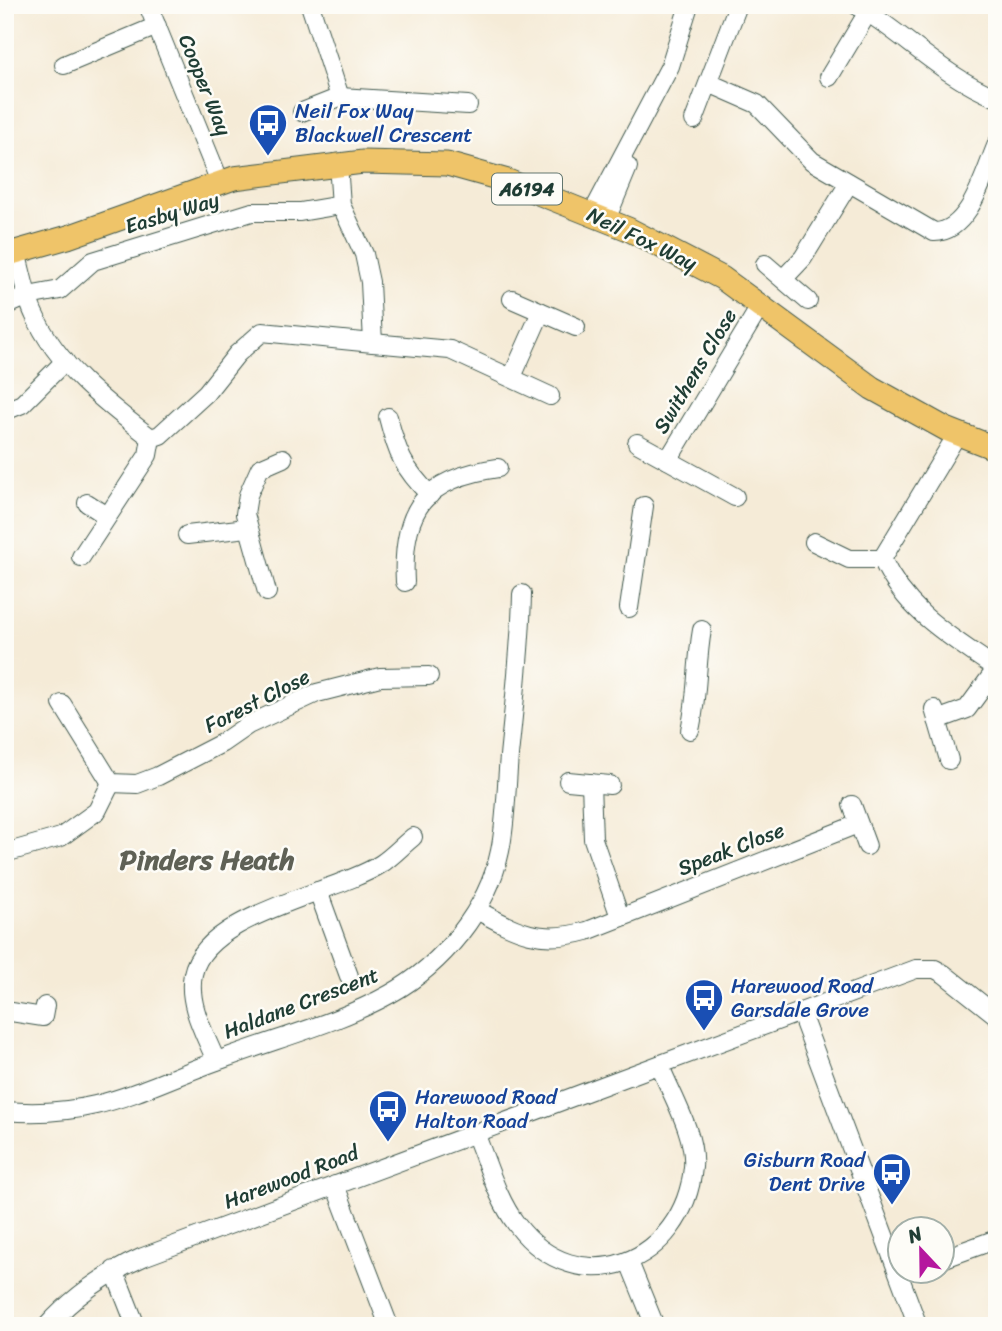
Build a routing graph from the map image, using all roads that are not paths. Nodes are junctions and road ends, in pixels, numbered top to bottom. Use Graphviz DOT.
graph roads {
  1 [pos="148,5"];
  2 [pos="310,5"];
  3 [pos="690,5"];
  4 [pos="738,5"];
  5 [pos="862,9"];
  6 [pos="157,26"];
  7 [pos="64,65"];
  8 [pos="830,76"];
  9 [pos="709,83"];
  10 [pos="340,97"];
  11 [pos="997,98"];
  12 [pos="468,105"];
  13 [pos="302,112"];
  14 [pos="694,120"];
  15 [pos="997,144"];
  16 [pos="338,164"];
  17 [pos="220,182"];
  18 [pos="849,183"];
  19 [pos="341,205"];
  20 [pos="599,217"];
  21 [pos="11,253"];
  22 [pos="765,264"];
  23 [pos="784,278"];
  24 [pos="28,296"];
  25 [pos="512,299"];
  26 [pos="808,302"];
  27 [pos="761,305"];
  28 [pos="5,306"];
  29 [pos="541,312"];
  30 [pos="576,327"];
  31 [pos="373,344"];
  32 [pos="65,362"];
  33 [pos="512,377"];
  34 [pos="550,396"];
  35 [pos="5,411"];
  36 [pos="388,417"];
  37 [pos="958,433"];
  38 [pos="151,438"];
  39 [pos="637,443"];
  40 [pos="997,449"];
  41 [pos="254,451"];
  42 [pos="283,458"];
  43 [pos="668,460"];
  44 [pos="260,468"];
  45 [pos="498,468"];
  46 [pos="430,495"];
  47 [pos="735,497"];
  48 [pos="87,503"];
  49 [pos="644,506"];
  50 [pos="107,516"];
  51 [pos="247,528"];
  52 [pos="187,535"];
  53 [pos="814,542"];
  54 [pos="81,557"];
  55 [pos="882,559"];
  56 [pos="405,582"];
  57 [pos="267,592"];
  58 [pos="522,594"];
  59 [pos="629,608"];
  60 [pos="702,630"];
  61 [pos="997,669"];
  62 [pos="420,682"];
  63 [pos="62,704"];
  64 [pos="690,730"];
  65 [pos="949,760"];
  66 [pos="568,781"];
  67 [pos="111,783"];
  68 [pos="591,783"];
  69 [pos="610,785"];
  70 [pos="852,805"];
  71 [pos="859,824"];
  72 [pos="413,836"];
  73 [pos="867,846"];
  74 [pos="5,853"];
  75 [pos="318,891"];
  76 [pos="477,910"];
  77 [pos="620,917"];
  78 [pos="349,976"];
  79 [pos="45,1006"];
  80 [pos="5,1011"];
  81 [pos="801,1014"];
  82 [pos="997,1016"];
  83 [pos="216,1061"];
  84 [pos="660,1066"];
  85 [pos="5,1111"];
  86 [pos="475,1132"];
  87 [pos="335,1185"];
  88 [pos="886,1228"];
  89 [pos="997,1240"];
  90 [pos="956,1254"];
  91 [pos="629,1262"];
  92 [pos="114,1270"];
  93 [pos="907,1286"];
  94 [pos="47,1326"];
  95 [pos="136,1326"];
  96 [pos="389,1326"];
  97 [pos="654,1326"];
  98 [pos="918,1326"];
  1 -- 6 [label="street, Cooper Way"];
  2 -- 10 [label="street"];
  3 -- 20 [label="street"];
  4 -- 9 [label="street"];
  5 -- 8 [label="street"];
  5 -- 11 [label="street"];
  6 -- 7 [label="street"];
  6 -- 17 [label="street, Cooper Way"];
  9 -- 14 [label="street"];
  9 -- 18 [label="street"];
  10 -- 12 [label="street"];
  10 -- 13 [label="street"];
  15 -- 18 [label="street"];
  16 -- 17 [label="main road, Neil Fox Way / A6194"];
  16 -- 19 [label="street"];
  16 -- 20 [label="main road, Neil Fox Way / A6194"];
  17 -- 21 [label="main road, Neil Fox Way / A6194"];
  18 -- 23 [label="street"];
  19 -- 24 [label="street, Easby Way"];
  19 -- 31 [label="street"];
  20 -- 27 [label="main road, Neil Fox Way / A6194"];
  21 -- 24 [label="street"];
  22 -- 23 [label="street"];
  23 -- 26 [label="street"];
  24 -- 28 [label="street, Easby Way"];
  24 -- 32 [label="street"];
  25 -- 29 [label="street"];
  27 -- 37 [label="main road, Neil Fox Way / A6194"];
  27 -- 43 [label="street, Swithens Close"];
  29 -- 30 [label="street"];
  29 -- 33 [label="street"];
  31 -- 33 [label="street"];
  31 -- 38 [label="street"];
  32 -- 35 [label="street"];
  32 -- 38 [label="street"];
  33 -- 34 [label="street"];
  36 -- 46 [label="street"];
  37 -- 40 [label="main road, Neil Fox Way / A6194"];
  37 -- 55 [label="street"];
  38 -- 50 [label="street"];
  39 -- 43 [label="street"];
  41 -- 44 [label="street"];
  42 -- 44 [label="street"];
  43 -- 47 [label="street"];
  44 -- 51 [label="street"];
  45 -- 46 [label="street"];
  46 -- 56 [label="street"];
  48 -- 50 [label="street"];
  49 -- 59 [label="street"];
  50 -- 54 [label="street"];
  51 -- 52 [label="street"];
  51 -- 57 [label="street"];
  53 -- 55 [label="street"];
  55 -- 61 [label="street"];
  58 -- 76 [label="street, Haldane Crescent"];
  60 -- 64 [label="street"];
  61 -- 65 [label="street"];
  62 -- 67 [label="street, Forest Close"];
  63 -- 67 [label="street"];
  66 -- 68 [label="street"];
  67 -- 74 [label="street"];
  68 -- 69 [label="street"];
  68 -- 77 [label="street"];
  70 -- 71 [label="street"];
  71 -- 73 [label="street"];
  71 -- 77 [label="street, Speak Close"];
  72 -- 75 [label="street"];
  75 -- 78 [label="street"];
  75 -- 83 [label="street"];
  76 -- 77 [label="street, Speak Close"];
  76 -- 83 [label="street, Haldane Crescent"];
  79 -- 80 [label="street"];
  81 -- 82 [label="street, Harewood Road"];
  81 -- 84 [label="street, Harewood Road"];
  81 -- 88 [label="street"];
  83 -- 85 [label="street, Haldane Crescent"];
  84 -- 86 [label="street, Harewood Road"];
  84 -- 91 [label="street"];
  86 -- 87 [label="street, Harewood Road"];
  86 -- 91 [label="street"];
  87 -- 92 [label="street, Harewood Road"];
  87 -- 96 [label="street"];
  89 -- 90 [label="street"];
  91 -- 97 [label="street"];
  92 -- 94 [label="street, Harewood Road"];
  92 -- 95 [label="street"];
  93 -- 98 [label="street"];
}
